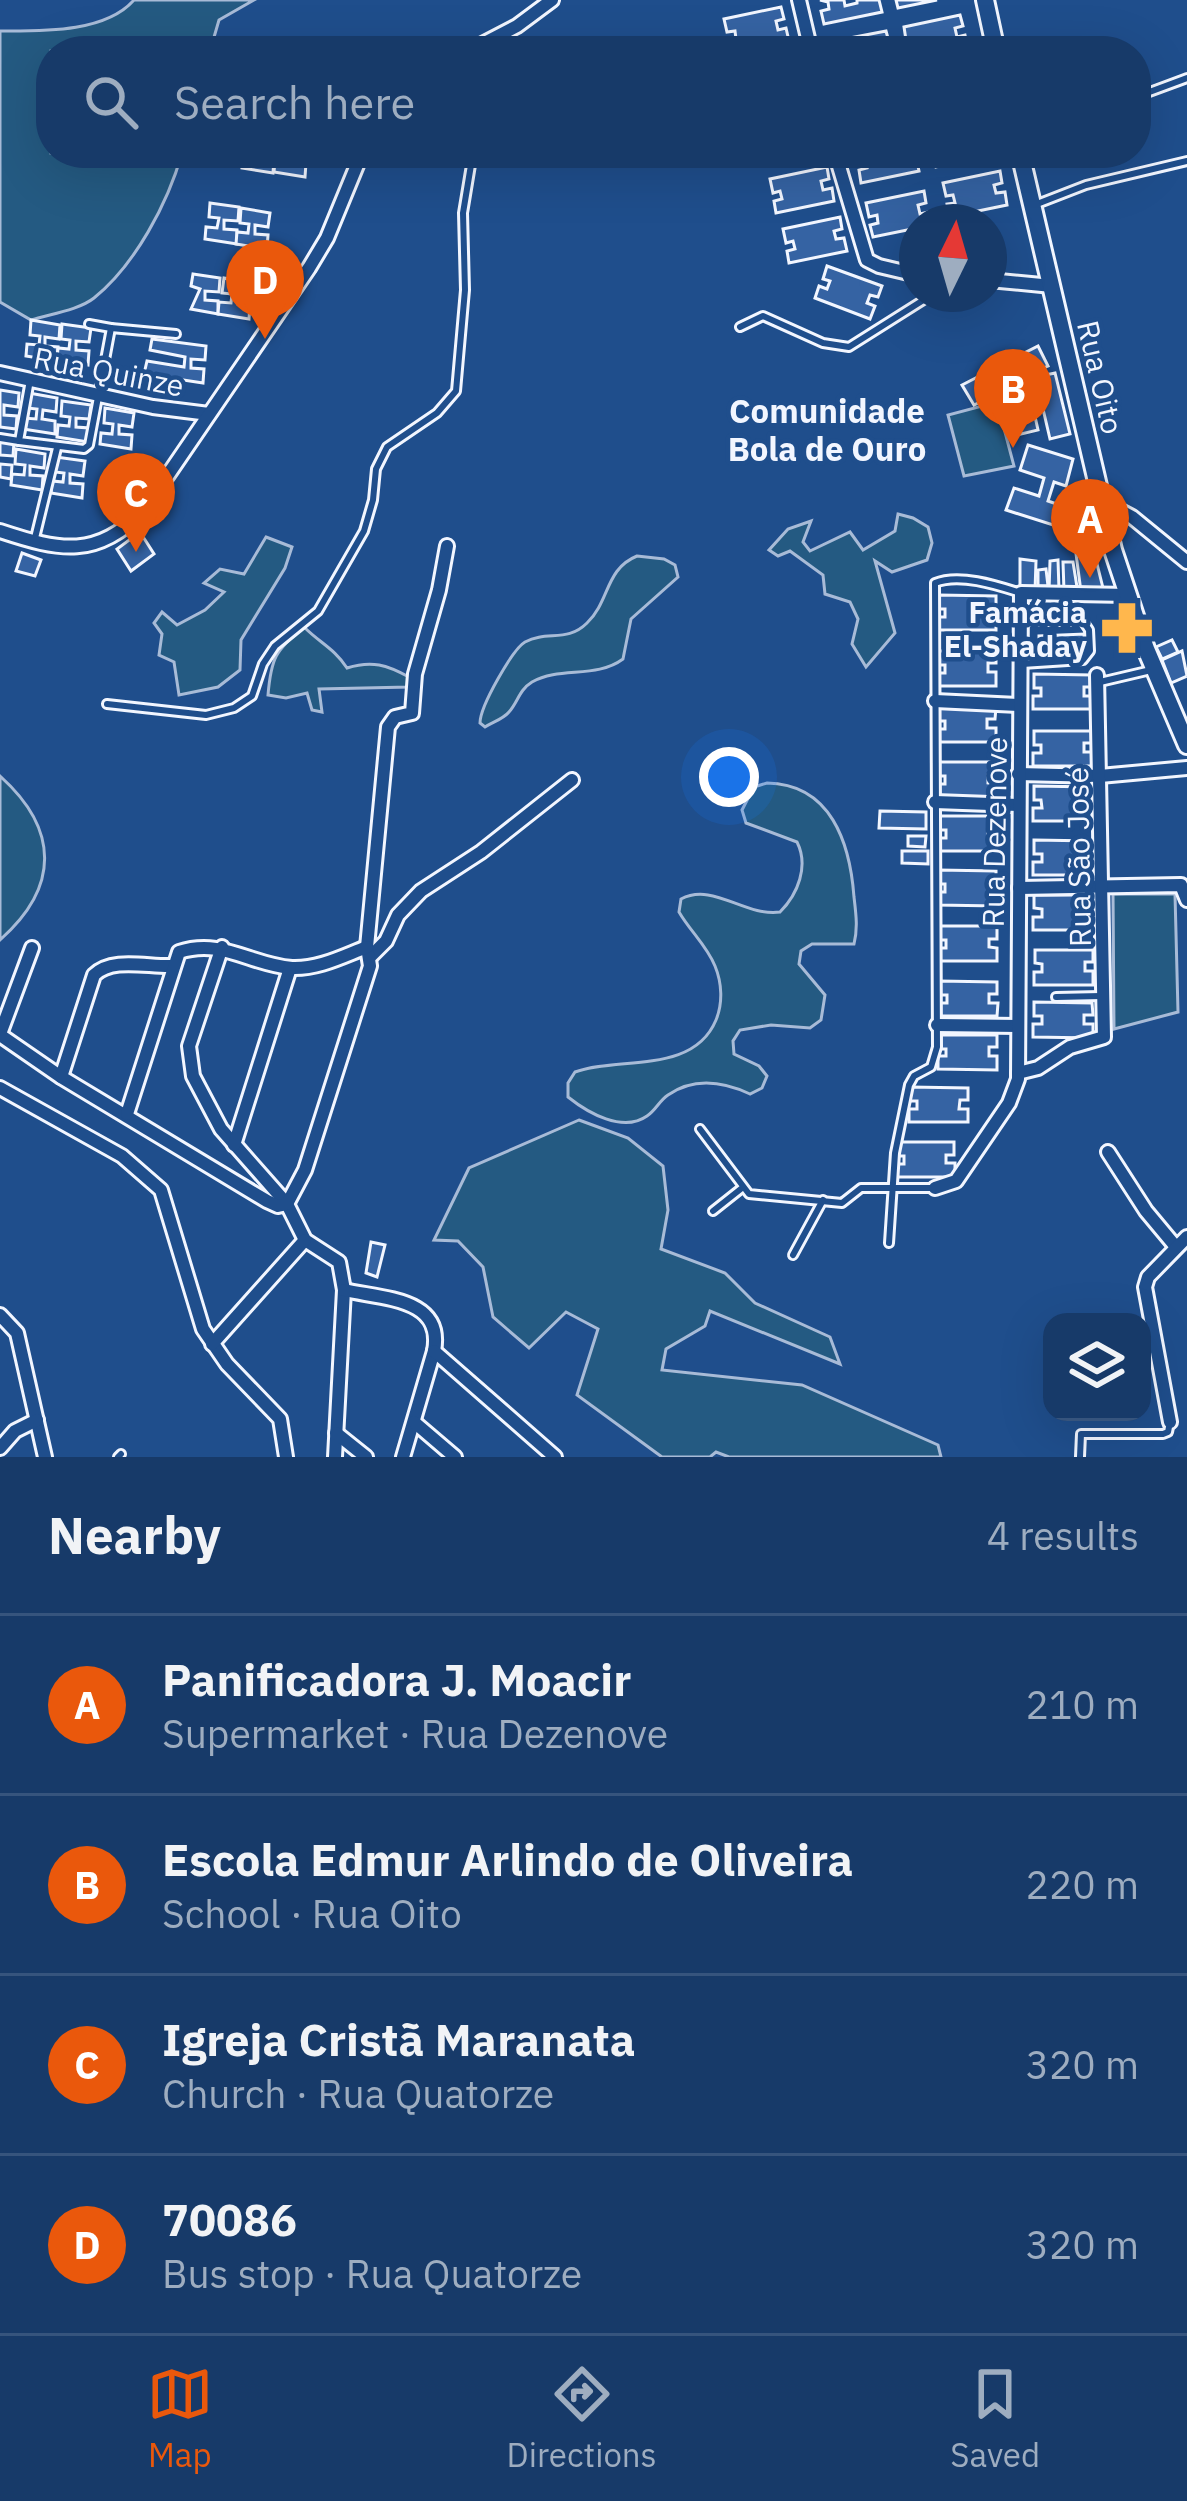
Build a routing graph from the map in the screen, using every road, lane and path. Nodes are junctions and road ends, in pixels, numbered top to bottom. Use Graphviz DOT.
graph roads {
  1 [pos="552,0"];
  2 [pos="800,0"];
  3 [pos="985,0"];
  4 [pos="499,36"];
  5 [pos="808,36"];
  6 [pos="989,36"];
  7 [pos="1187,78"];
  8 [pos="1151,91"];
  9 [pos="1187,161"];
  10 [pos="356,168"];
  11 [pos="470,168"];
  12 [pos="839,168"];
  13 [pos="1024,168"];
  14 [pos="1034,206"];
  15 [pos="899,271"];
  16 [pos="1007,282"];
  17 [pos="1052,286"];
  18 [pos="904,312"];
  19 [pos="89,324"];
  20 [pos="740,327"];
  21 [pos="111,328"];
  22 [pos="176,334"];
  23 [pos="0,373"];
  24 [pos="30,380"];
  25 [pos="101,395"];
  26 [pos="209,414"];
  27 [pos="0,438"];
  28 [pos="19,441"];
  29 [pos="56,448"];
  30 [pos="1102,501"];
  31 [pos="0,531"];
  32 [pos="34,542"];
  33 [pos="447,546"];
  34 [pos="1187,562"];
  35 [pos="1021,593"];
  36 [pos="1128,596"];
  37 [pos="1022,621"];
  38 [pos="1022,664"];
  39 [pos="1155,669"];
  40 [pos="1097,678"];
  41 [pos="935,701"];
  42 [pos="106,704"];
  43 [pos="1019,705"];
  44 [pos="1187,745"];
  45 [pos="1187,767"];
  46 [pos="1018,774"];
  47 [pos="1100,776"];
  48 [pos="572,780"];
  49 [pos="935,802"];
  50 [pos="1018,805"];
  51 [pos="1102,886"];
  52 [pos="1019,888"];
  53 [pos="1187,900"];
  54 [pos="222,947"];
  55 [pos="32,948"];
  56 [pos="368,952"];
  57 [pos="172,966"];
  58 [pos="290,968"];
  59 [pos="1105,996"];
  60 [pos="1056,997"];
  61 [pos="937,1025"];
  62 [pos="1018,1026"];
  63 [pos="0,1035"];
  64 [pos="1018,1073"];
  65 [pos="61,1077"];
  66 [pos="0,1088"];
  67 [pos="127,1114"];
  68 [pos="700,1129"];
  69 [pos="234,1145"];
  70 [pos="1108,1152"];
  71 [pos="742,1188"];
  72 [pos="935,1188"];
  73 [pos="892,1190"];
  74 [pos="823,1200"];
  75 [pos="286,1205"];
  76 [pos="713,1211"];
  77 [pos="304,1240"];
  78 [pos="1182,1242"];
  79 [pos="889,1243"];
  80 [pos="793,1255"];
  81 [pos="344,1290"];
  82 [pos="0,1315"];
  83 [pos="212,1344"];
  84 [pos="434,1351"];
  85 [pos="37,1420"];
  86 [pos="414,1422"];
  87 [pos="1169,1422"];
  88 [pos="336,1433"];
  89 [pos="0,1448"];
  90 [pos="45,1457"];
  91 [pos="286,1457"];
  92 [pos="335,1457"];
  93 [pos="366,1457"];
  94 [pos="403,1457"];
  95 [pos="455,1457"];
  96 [pos="555,1457"];
  97 [pos="1080,1457"];
  1 -- 4 [label="street"];
  2 -- 5 [label="street"];
  3 -- 6 [label="street"];
  7 -- 8 [label="lane"];
  9 -- 14 [label="lane"];
  10 -- 26 [label="street"];
  11 -- 42 [label="lane"];
  12 -- 15 [label="street"];
  13 -- 14 [label="street, Rua Oito"];
  14 -- 17 [label="street, Rua Oito"];
  16 -- 17 [label="street"];
  17 -- 30 [label="street, Rua Oito"];
  18 -- 20 [label="lane"];
  19 -- 21 [label="lane"];
  21 -- 22 [label="lane"];
  21 -- 25 [label="lane"];
  23 -- 24 [label="street, Rua Quinze"];
  24 -- 25 [label="street, Rua Quinze"];
  24 -- 28 [label="lane"];
  25 -- 26 [label="street, Rua Quinze"];
  25 -- 29 [label="lane"];
  26 -- 32 [label="street"];
  27 -- 28 [label="lane"];
  28 -- 29 [label="lane"];
  29 -- 32 [label="lane"];
  30 -- 34 [label="street"];
  30 -- 36 [label="street, Rua Oito"];
  31 -- 32 [label="street"];
  33 -- 56 [label="street"];
  35 -- 36 [label="street"];
  35 -- 37 [label="street, Rua Dezenove"];
  35 -- 41 [label="lane"];
  36 -- 39 [label="street, Rua Oito"];
  37 -- 38 [label="street, Rua Dezenove"];
  37 -- 38 [label="lane"];
  38 -- 43 [label="street, Rua Dezenove"];
  39 -- 40 [label="lane"];
  39 -- 44 [label="street, Rua Oito"];
  40 -- 47 [label="street, Rua São José"];
  41 -- 43 [label="street"];
  41 -- 49 [label="lane"];
  43 -- 46 [label="street, Rua Dezenove"];
  45 -- 47 [label="street"];
  46 -- 47 [label="street"];
  46 -- 50 [label="street, Rua Dezenove"];
  47 -- 51 [label="street, Rua São José"];
  48 -- 56 [label="street"];
  49 -- 50 [label="street"];
  49 -- 61 [label="lane"];
  50 -- 52 [label="street, Rua Dezenove"];
  51 -- 52 [label="street"];
  51 -- 53 [label="street"];
  51 -- 59 [label="street, Rua São José"];
  52 -- 62 [label="street, Rua Dezenove"];
  54 -- 57 [label="street"];
  54 -- 58 [label="street"];
  54 -- 69 [label="street"];
  55 -- 63 [label="street"];
  56 -- 58 [label="street"];
  56 -- 75 [label="street"];
  57 -- 65 [label="street"];
  57 -- 67 [label="street"];
  58 -- 69 [label="street"];
  59 -- 60 [label="lane"];
  59 -- 64 [label="street, Rua São José"];
  61 -- 62 [label="street"];
  61 -- 73 [label="lane"];
  62 -- 64 [label="street, Rua Dezenove"];
  63 -- 65 [label="street"];
  64 -- 72 [label="street, Rua Dezenove"];
  65 -- 67 [label="street"];
  66 -- 83 [label="street"];
  67 -- 75 [label="street"];
  68 -- 71 [label="lane"];
  69 -- 75 [label="street"];
  70 -- 78 [label="street"];
  71 -- 74 [label="lane"];
  71 -- 76 [label="lane"];
  72 -- 73 [label="lane"];
  73 -- 74 [label="lane"];
  73 -- 79 [label="lane"];
  74 -- 80 [label="lane"];
  75 -- 77 [label="street"];
  77 -- 81 [label="street"];
  77 -- 83 [label="street"];
  78 -- 87 [label="street"];
  81 -- 84 [label="street"];
  81 -- 88 [label="street"];
  82 -- 85 [label="street"];
  83 -- 91 [label="street"];
  84 -- 86 [label="street"];
  84 -- 96 [label="street"];
  85 -- 89 [label="street"];
  85 -- 90 [label="street"];
  86 -- 94 [label="street"];
  86 -- 95 [label="street"];
  87 -- 97 [label="lane"];
  88 -- 92 [label="street"];
  88 -- 93 [label="street"];
}
